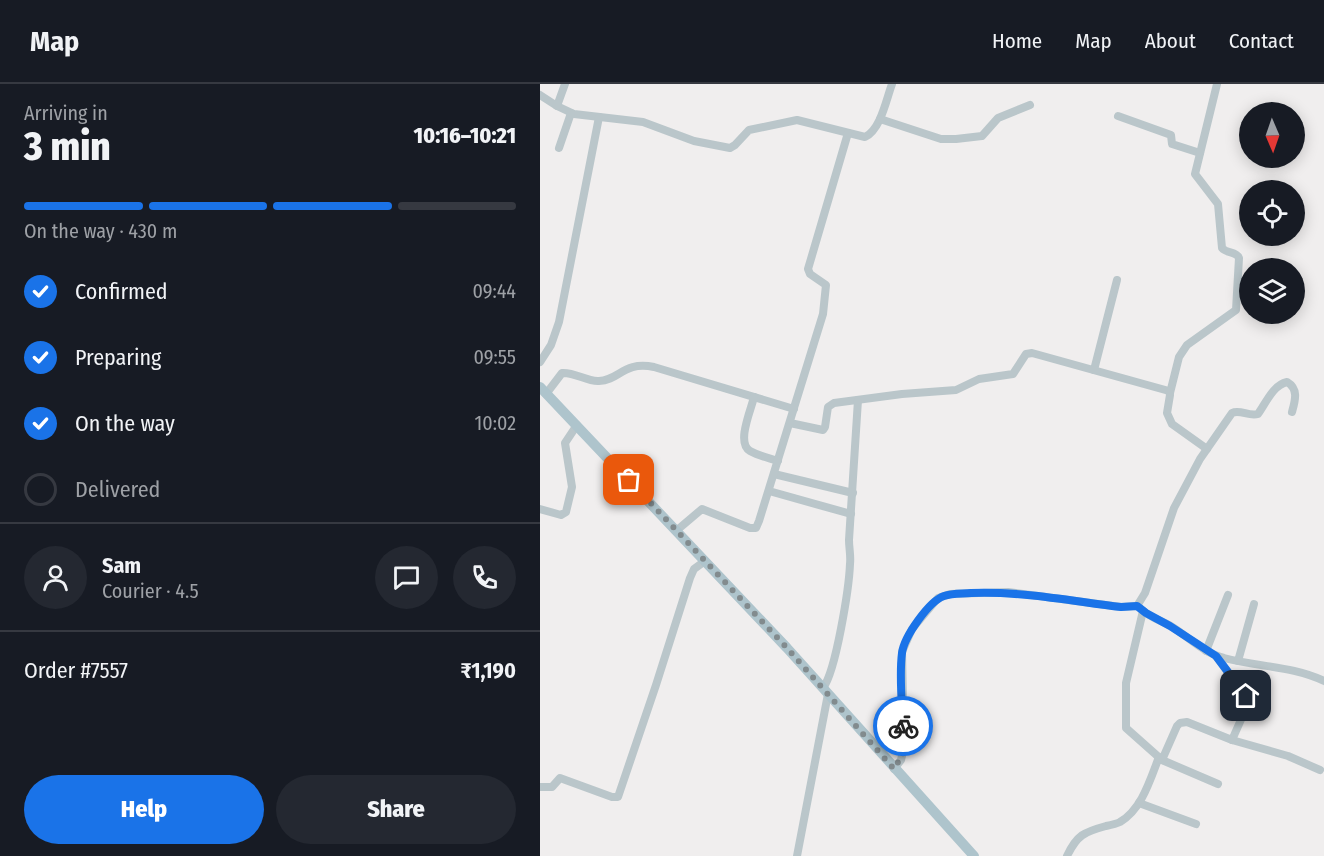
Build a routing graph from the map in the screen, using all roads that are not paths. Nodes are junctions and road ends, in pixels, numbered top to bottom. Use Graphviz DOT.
graph roads {
  1 [pos="565,84"];
  2 [pos="892,84"];
  3 [pos="1217,84"];
  4 [pos="540,94"];
  5 [pos="1030,105"];
  6 [pos="557,106"];
  7 [pos="571,113"];
  8 [pos="1118,116"];
  9 [pos="599,117"];
  10 [pos="880,119"];
  11 [pos="848,133"];
  12 [pos="559,148"];
  13 [pos="1200,153"];
  14 [pos="1117,280"];
  15 [pos="540,362"];
  16 [pos="1094,370"];
  17 [pos="543,390"];
  18 [pos="1170,393"];
  19 [pos="754,397"];
  20 [pos="858,400"];
  21 [pos="794,409"];
  22 [pos="1292,412"];
  23 [pos="790,423"];
  24 [pos="577,425"];
  25 [pos="1207,449"];
  26 [pos="778,461"];
  27 [pos="774,474"];
  28 [pos="769,491"];
  29 [pos="853,493"];
  30 [pos="540,509"];
  31 [pos="851,514"];
  32 [pos="676,531"];
  33 [pos="705,561"];
  34 [pos="1228,595"];
  35 [pos="1254,604"];
  36 [pos="1140,608"];
  37 [pos="1206,651"];
  38 [pos="1216,656"];
  39 [pos="1238,661"];
  40 [pos="1324,681"];
  41 [pos="826,691"];
  42 [pos="1232,740"];
  43 [pos="1161,759"];
  44 [pos="894,769"];
  45 [pos="1320,770"];
  46 [pos="1218,784"];
  47 [pos="540,787"];
  48 [pos="1139,803"];
  49 [pos="1196,824"];
  50 [pos="797,856"];
  51 [pos="974,856"];
  52 [pos="1067,856"];
  1 -- 6 [label="street"];
  2 -- 10 [label="street"];
  3 -- 13 [label="street"];
  4 -- 6 [label="street"];
  5 -- 10 [label="street"];
  6 -- 7 [label="street"];
  7 -- 9 [label="street"];
  7 -- 12 [label="street"];
  8 -- 13 [label="street"];
  9 -- 11 [label="street"];
  9 -- 15 [label="street"];
  10 -- 11 [label="street"];
  11 -- 21 [label="street"];
  13 -- 18 [label="street"];
  14 -- 16 [label="street"];
  16 -- 18 [label="street"];
  16 -- 20 [label="street"];
  17 -- 19 [label="street"];
  17 -- 24 [label="main road"];
  18 -- 25 [label="street"];
  19 -- 21 [label="street"];
  19 -- 26 [label="street"];
  20 -- 23 [label="street"];
  20 -- 29 [label="street"];
  21 -- 23 [label="street"];
  22 -- 25 [label="street"];
  23 -- 26 [label="street"];
  24 -- 30 [label="street"];
  24 -- 32 [label="main road"];
  25 -- 36 [label="street"];
  26 -- 27 [label="street"];
  27 -- 28 [label="street"];
  27 -- 29 [label="street"];
  28 -- 31 [label="street"];
  28 -- 32 [label="street"];
  29 -- 31 [label="street"];
  31 -- 41 [label="street"];
  32 -- 33 [label="main road"];
  33 -- 41 [label="main road"];
  33 -- 47 [label="street"];
  34 -- 37 [label="street"];
  35 -- 39 [label="street"];
  36 -- 37 [label="street"];
  36 -- 43 [label="street"];
  36 -- 44 [label="street"];
  37 -- 38 [label="street"];
  38 -- 39 [label="street"];
  38 -- 42 [label="street"];
  39 -- 40 [label="street"];
  41 -- 44 [label="main road"];
  41 -- 50 [label="street"];
  42 -- 43 [label="street"];
  42 -- 45 [label="street"];
  43 -- 46 [label="street"];
  43 -- 48 [label="street"];
  44 -- 51 [label="main road"];
  48 -- 49 [label="street"];
  48 -- 52 [label="street"];
}
